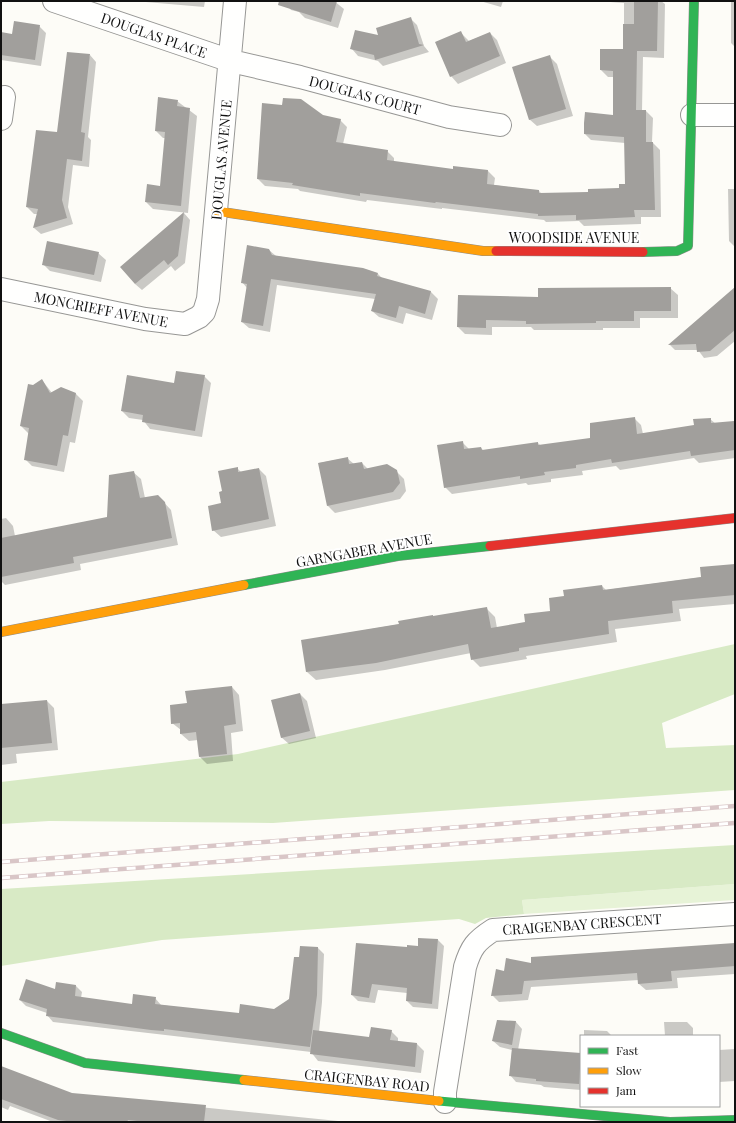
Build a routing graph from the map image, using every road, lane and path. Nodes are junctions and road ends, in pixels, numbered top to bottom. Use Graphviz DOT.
graph roads {
  1 [pos="54,1"];
  2 [pos="236,1"];
  3 [pos="694,1"];
  4 [pos="230,62"];
  5 [pos="4,96"];
  6 [pos="692,115"];
  7 [pos="735,115"];
  8 [pos="1,119"];
  9 [pos="500,125"];
  10 [pos="216,210"];
  11 [pos="1,289"];
  12 [pos="199,317"];
  13 [pos="735,518"];
  14 [pos="1,632"];
  15 [pos="735,914"];
  16 [pos="1,1033"];
  17 [pos="445,1102"];
  18 [pos="735,1120"];
  19 [pos="669,1122"];
  1 -- 4 [label="street, DOUGLAS PLACE"];
  2 -- 4 [label="street, DOUGLAS AVENUE"];
  3 -- 6 [label="street, WOODSIDE AVENUE"];
  4 -- 9 [label="street, DOUGLAS COURT"];
  4 -- 10 [label="street, DOUGLAS AVENUE"];
  5 -- 8 [label="street"];
  6 -- 7 [label="street"];
  6 -- 10 [label="street, WOODSIDE AVENUE"];
  10 -- 12 [label="street, DOUGLAS AVENUE"];
  11 -- 12 [label="street, MONCRIEFF AVENUE"];
  13 -- 14 [label="street, GARNGABER AVENUE"];
  15 -- 17 [label="street, CRAIGENBAY CRESCENT"];
  16 -- 17 [label="street, CRAIGENBAY ROAD"];
  17 -- 19 [label="street, CRAIGENBAY ROAD"];
  18 -- 19 [label="street, CRAIGENBAY ROAD"];
}
